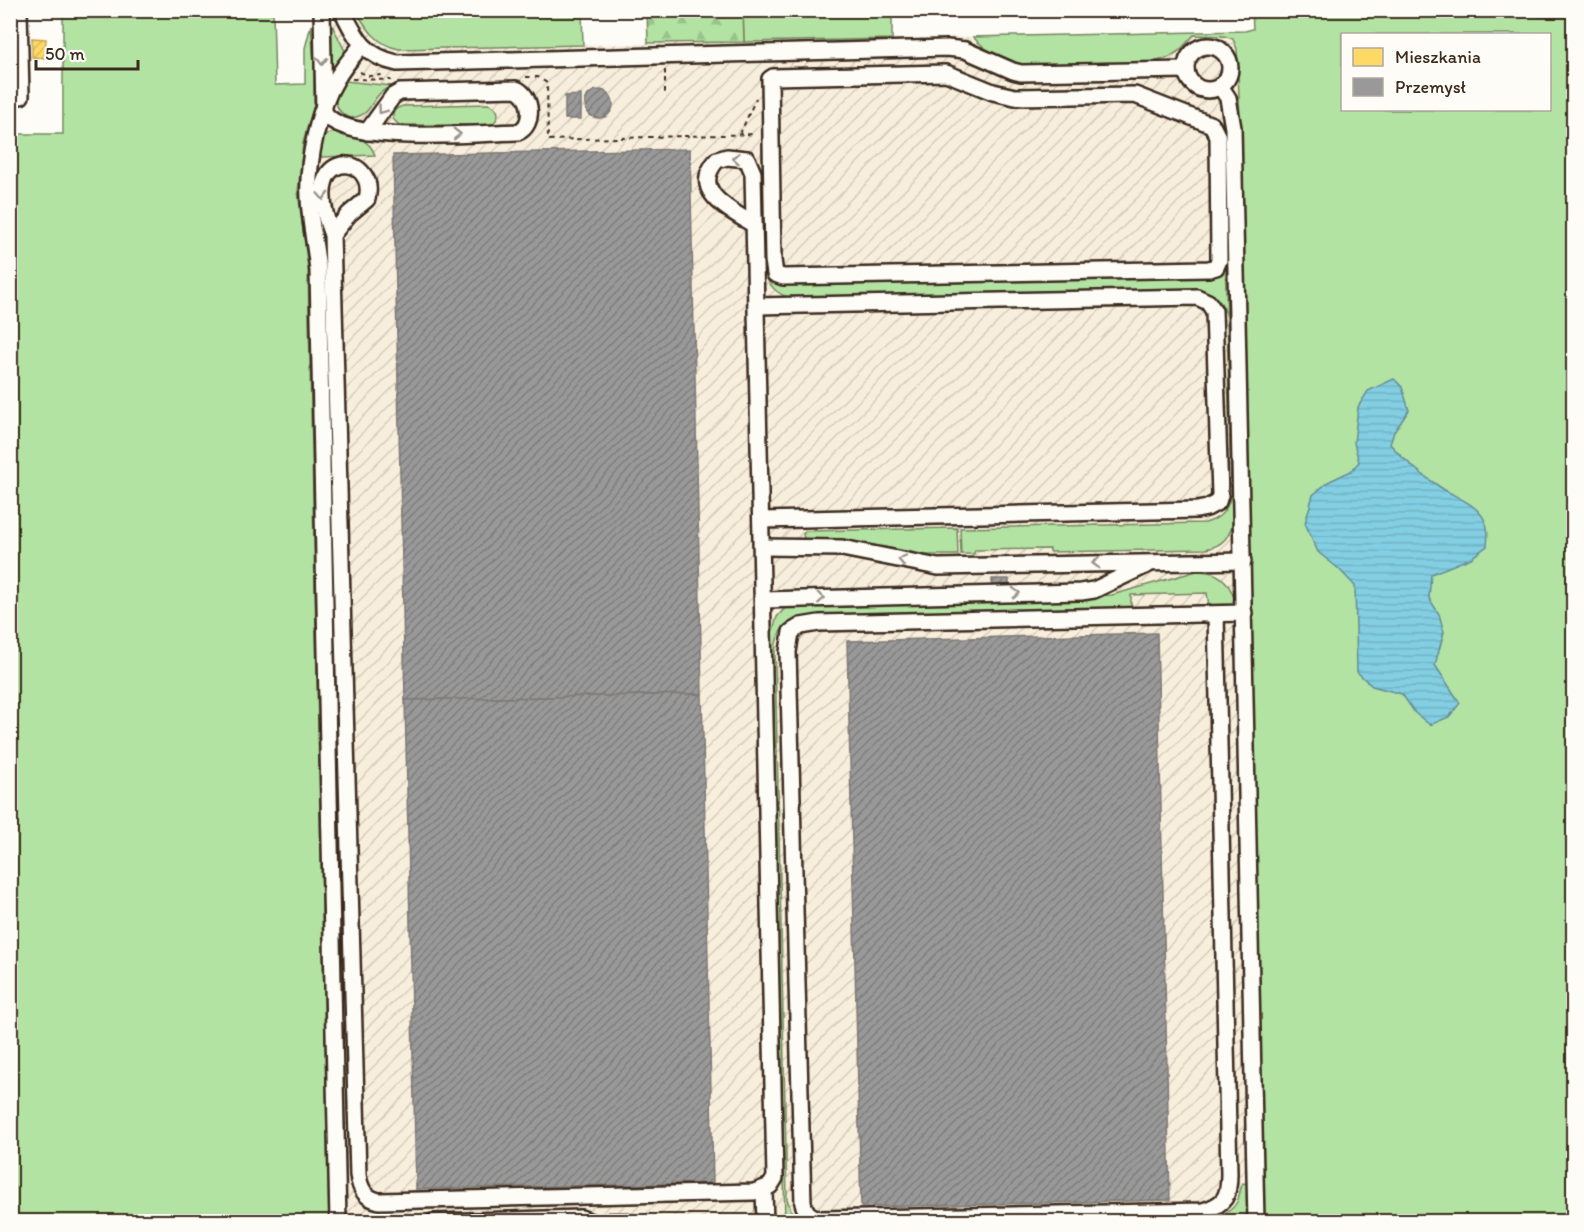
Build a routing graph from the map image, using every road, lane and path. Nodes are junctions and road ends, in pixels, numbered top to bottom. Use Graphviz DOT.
graph roads {
  1 [pos="19,10"];
  2 [pos="321,10"];
  3 [pos="342,10"];
  4 [pos="362,45"];
  5 [pos="1003,67"];
  6 [pos="1186,70"];
  7 [pos="1106,71"];
  8 [pos="1221,86"];
  9 [pos="993,92"];
  10 [pos="1107,95"];
  11 [pos="21,96"];
  12 [pos="324,111"];
  13 [pos="367,132"];
  14 [pos="754,225"];
  15 [pos="332,235"];
  16 [pos="756,306"];
  17 [pos="761,520"];
  18 [pos="762,547"];
  19 [pos="1243,561"];
  20 [pos="1155,562"];
  21 [pos="763,600"];
  22 [pos="1244,613"];
  23 [pos="1216,614"];
  24 [pos="1255,1172"];
  25 [pos="1229,1173"];
  26 [pos="764,1191"];
  27 [pos="1028,1218"];
  28 [pos="560,1220"];
  29 [pos="833,1220"];
  30 [pos="338,1221"];
  31 [pos="433,1221"];
  32 [pos="591,1221"];
  33 [pos="765,1221"];
  34 [pos="1256,1221"];
  1 -- 11 [label="lane"];
  2 -- 12 [label="lane, one-way"];
  3 -- 4 [label="lane"];
  4 -- 5 [label="lane"];
  4 -- 12 [label="lane"];
  5 -- 7 [label="lane"];
  5 -- 9 [label="lane"];
  6 -- 7 [label="lane"];
  6 -- 8 [label="lane"];
  6 -- 8 [label="lane"];
  7 -- 10 [label="lane"];
  8 -- 19 [label="lane"];
  9 -- 10 [label="lane"];
  9 -- 10 [label="lane"];
  12 -- 13 [label="lane"];
  12 -- 30 [label="lane"];
  13 -- 13 [label="lane, one-way"];
  14 -- 14 [label="lane, one-way"];
  14 -- 16 [label="lane"];
  15 -- 26 [label="lane"];
  16 -- 17 [label="lane"];
  16 -- 17 [label="lane"];
  17 -- 18 [label="lane"];
  20 -- 18 [label="lane, one-way"];
  18 -- 21 [label="lane"];
  19 -- 20 [label="lane"];
  19 -- 22 [label="lane"];
  21 -- 20 [label="lane, one-way"];
  21 -- 26 [label="lane"];
  22 -- 23 [label="lane"];
  22 -- 24 [label="lane"];
  23 -- 25 [label="lane"];
  23 -- 29 [label="lane"];
  24 -- 25 [label="lane"];
  24 -- 34 [label="lane"];
  25 -- 27 [label="lane"];
  26 -- 33 [label="lane"];
  27 -- 29 [label="lane"];
  28 -- 31 [label="lane"];
  28 -- 32 [label="lane"];
}
